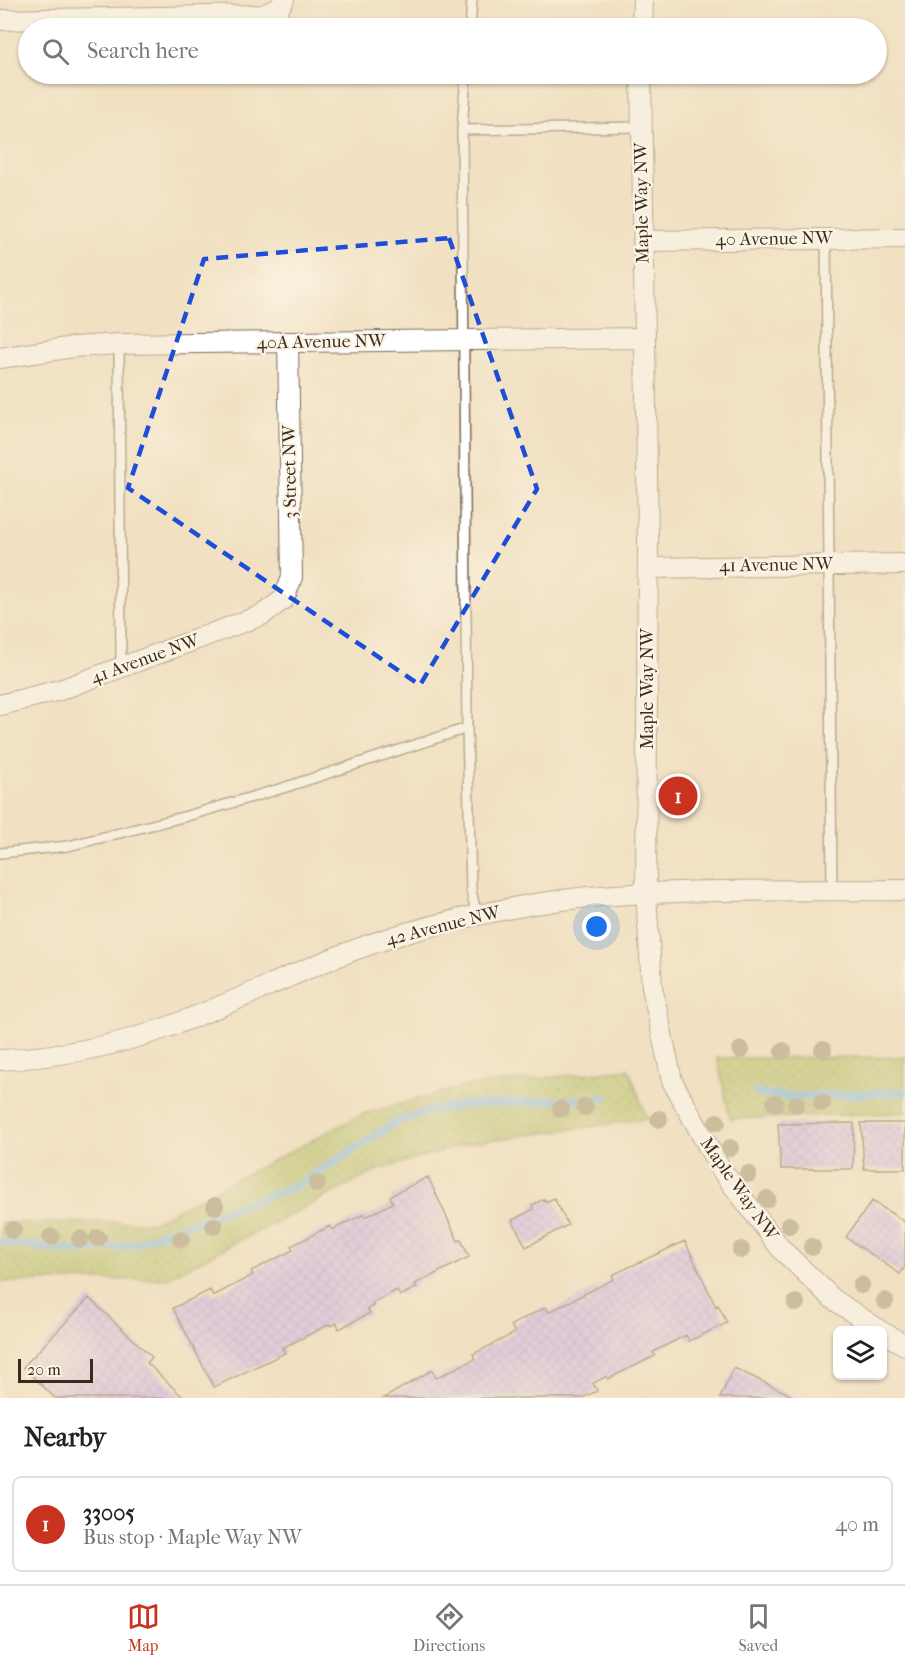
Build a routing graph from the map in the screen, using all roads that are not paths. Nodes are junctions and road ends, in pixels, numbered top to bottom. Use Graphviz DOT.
graph roads {
  1 [pos="472,0"];
  2 [pos="643,0"];
  3 [pos="281,4"];
  4 [pos="126,18"];
  5 [pos="471,18"];
  6 [pos="642,18"];
  7 [pos="0,20"];
  8 [pos="18,20"];
  9 [pos="465,84"];
  10 [pos="641,84"];
  11 [pos="640,127"];
  12 [pos="462,130"];
  13 [pos="905,238"];
  14 [pos="826,239"];
  15 [pos="643,241"];
  16 [pos="644,338"];
  17 [pos="465,341"];
  18 [pos="288,343"];
  19 [pos="119,344"];
  20 [pos="0,358"];
  21 [pos="827,564"];
  22 [pos="905,564"];
  23 [pos="648,568"];
  24 [pos="284,599"];
  25 [pos="122,669"];
  26 [pos="0,705"];
  27 [pos="467,728"];
  28 [pos="0,853"];
  29 [pos="905,890"];
  30 [pos="832,891"];
  31 [pos="646,894"];
  32 [pos="477,917"];
  33 [pos="0,1060"];
  34 [pos="874,1326"];
  35 [pos="887,1334"];
  36 [pos="905,1345"];
  1 -- 5 [label="lane"];
  2 -- 6 [label="street"];
  3 -- 4 [label="street"];
  7 -- 8 [label="street"];
  9 -- 12 [label="lane"];
  10 -- 11 [label="street, Maple Way NW"];
  11 -- 12 [label="lane"];
  11 -- 15 [label="street, Maple Way NW"];
  12 -- 17 [label="lane"];
  13 -- 14 [label="street, 40 Avenue NW"];
  14 -- 15 [label="street, 40 Avenue NW"];
  14 -- 21 [label="lane"];
  15 -- 16 [label="street, Maple Way NW"];
  16 -- 17 [label="street, 40A Avenue NW"];
  16 -- 23 [label="street, Maple Way NW"];
  17 -- 18 [label="street, 40A Avenue NW"];
  17 -- 27 [label="lane"];
  18 -- 19 [label="street, 40A Avenue NW"];
  18 -- 24 [label="street, 3 Street NW"];
  19 -- 20 [label="street, 40A Avenue NW"];
  19 -- 25 [label="lane"];
  21 -- 22 [label="street, 41 Avenue NW"];
  21 -- 23 [label="street, 41 Avenue NW"];
  21 -- 30 [label="lane"];
  23 -- 31 [label="street, Maple Way NW"];
  24 -- 25 [label="street, 41 Avenue NW"];
  25 -- 26 [label="street, 41 Avenue NW"];
  27 -- 28 [label="lane"];
  27 -- 32 [label="lane"];
  29 -- 30 [label="street, 42 Avenue NW"];
  30 -- 31 [label="street, 42 Avenue NW"];
  31 -- 32 [label="street, 42 Avenue NW"];
  31 -- 34 [label="street, Maple Way NW"];
  32 -- 33 [label="street, 42 Avenue NW"];
  35 -- 36 [label="street, Maple Way NW"];
}
